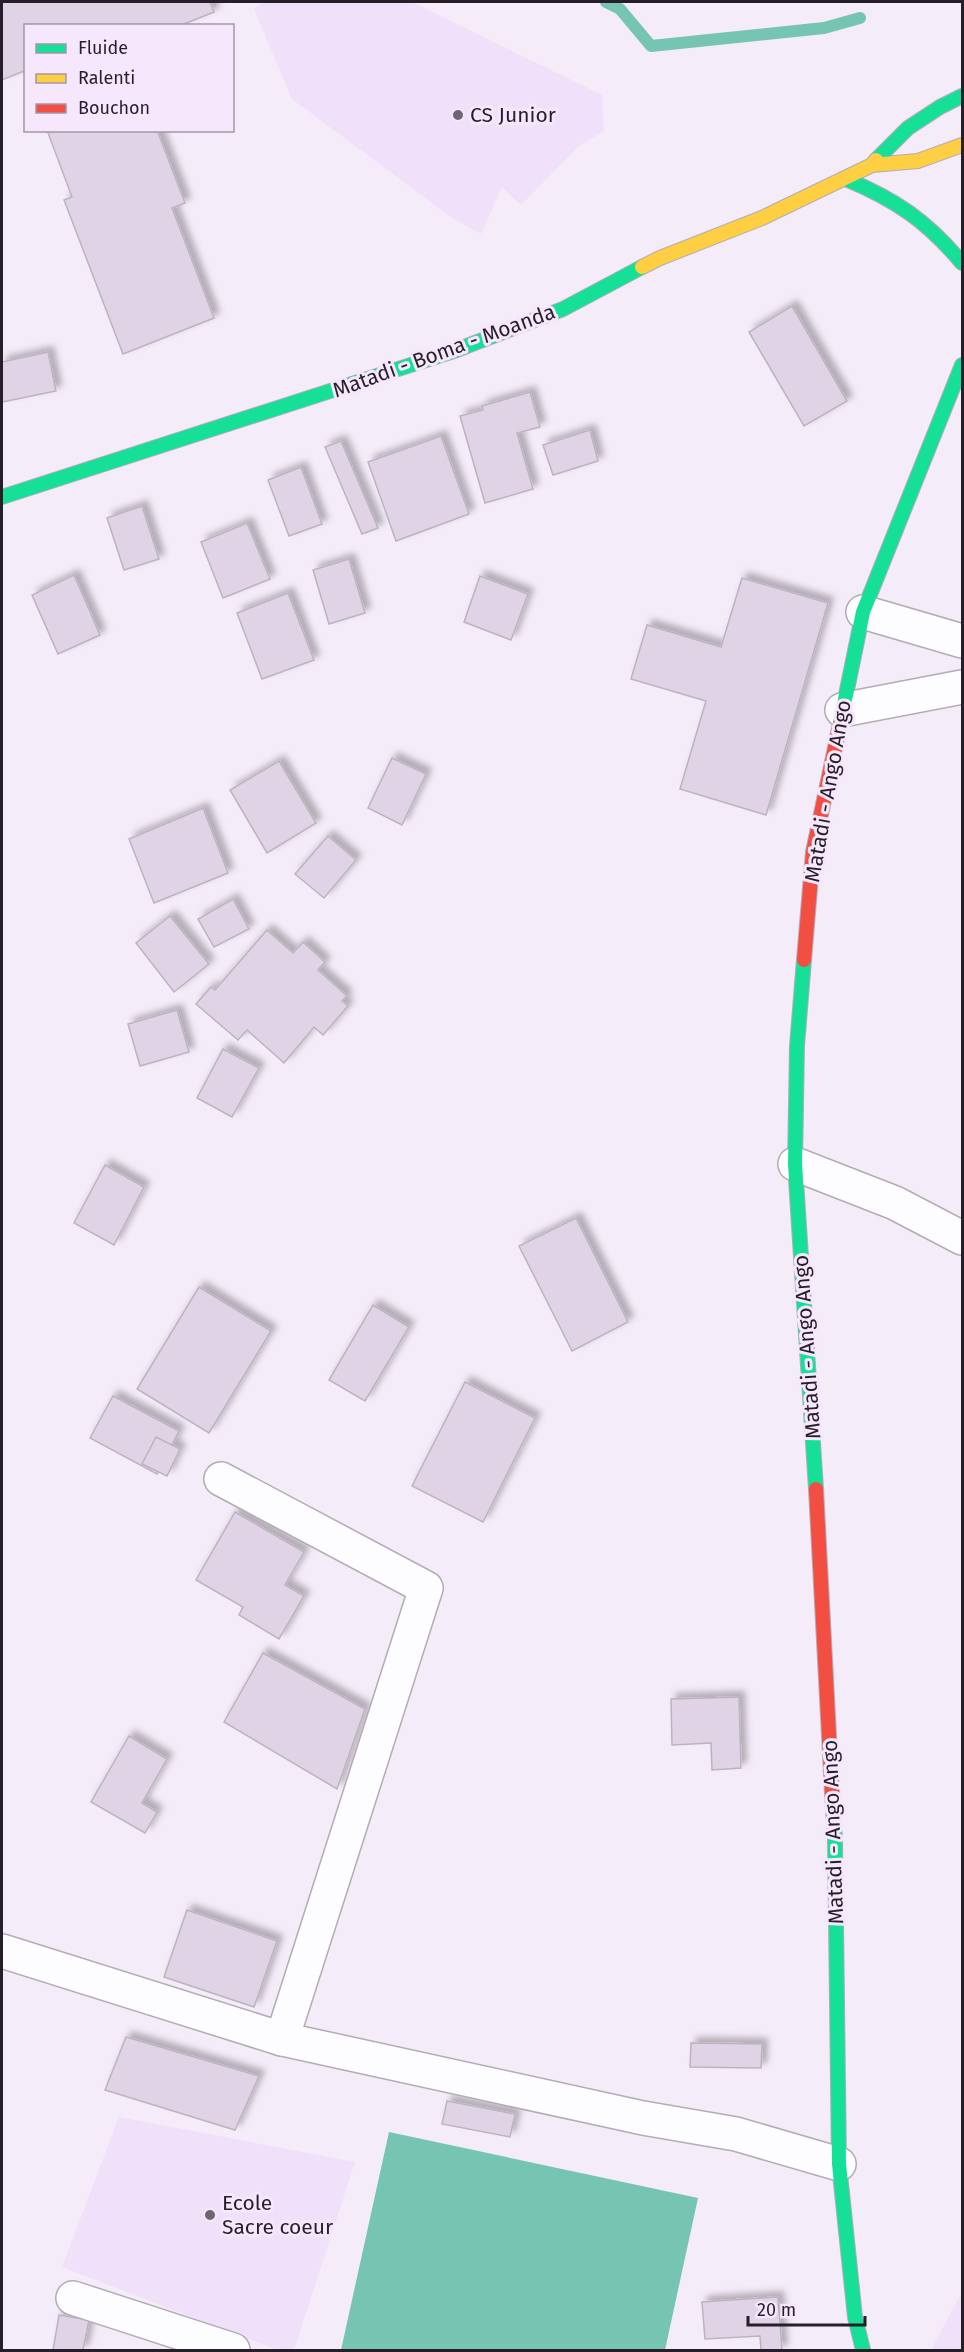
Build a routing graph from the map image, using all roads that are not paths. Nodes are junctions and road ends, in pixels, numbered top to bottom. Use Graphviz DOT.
graph roads {
  1 [pos="963,96"];
  2 [pos="963,145"];
  3 [pos="872,165"];
  4 [pos="846,179"];
  5 [pos="963,263"];
  6 [pos="963,366"];
  7 [pos="2,497"];
  8 [pos="863,612"];
  9 [pos="963,641"];
  10 [pos="963,687"];
  11 [pos="842,710"];
  12 [pos="795,1164"];
  13 [pos="963,1238"];
  14 [pos="221,1479"];
  15 [pos="2,1951"];
  16 [pos="282,2039"];
  17 [pos="839,2164"];
  18 [pos="74,2298"];
  19 [pos="234,2350"];
  20 [pos="863,2350"];
  1 -- 3 [label="highway, Matadi - Boma - Moanda"];
  2 -- 3 [label="highway, Matadi - Boma - Moanda"];
  3 -- 4 [label="highway, Matadi - Boma - Moanda"];
  4 -- 5 [label="highway"];
  4 -- 7 [label="highway, Matadi - Boma - Moanda"];
  6 -- 8 [label="highway, Matadi - Ango Ango"];
  8 -- 9 [label="street"];
  8 -- 11 [label="highway, Matadi - Ango Ango"];
  10 -- 11 [label="street"];
  11 -- 12 [label="highway, Matadi - Ango Ango"];
  12 -- 13 [label="street"];
  12 -- 17 [label="highway, Matadi - Ango Ango"];
  14 -- 16 [label="street"];
  15 -- 16 [label="street"];
  16 -- 17 [label="street"];
  17 -- 20 [label="highway, Matadi - Ango Ango"];
  18 -- 19 [label="street"];
}
